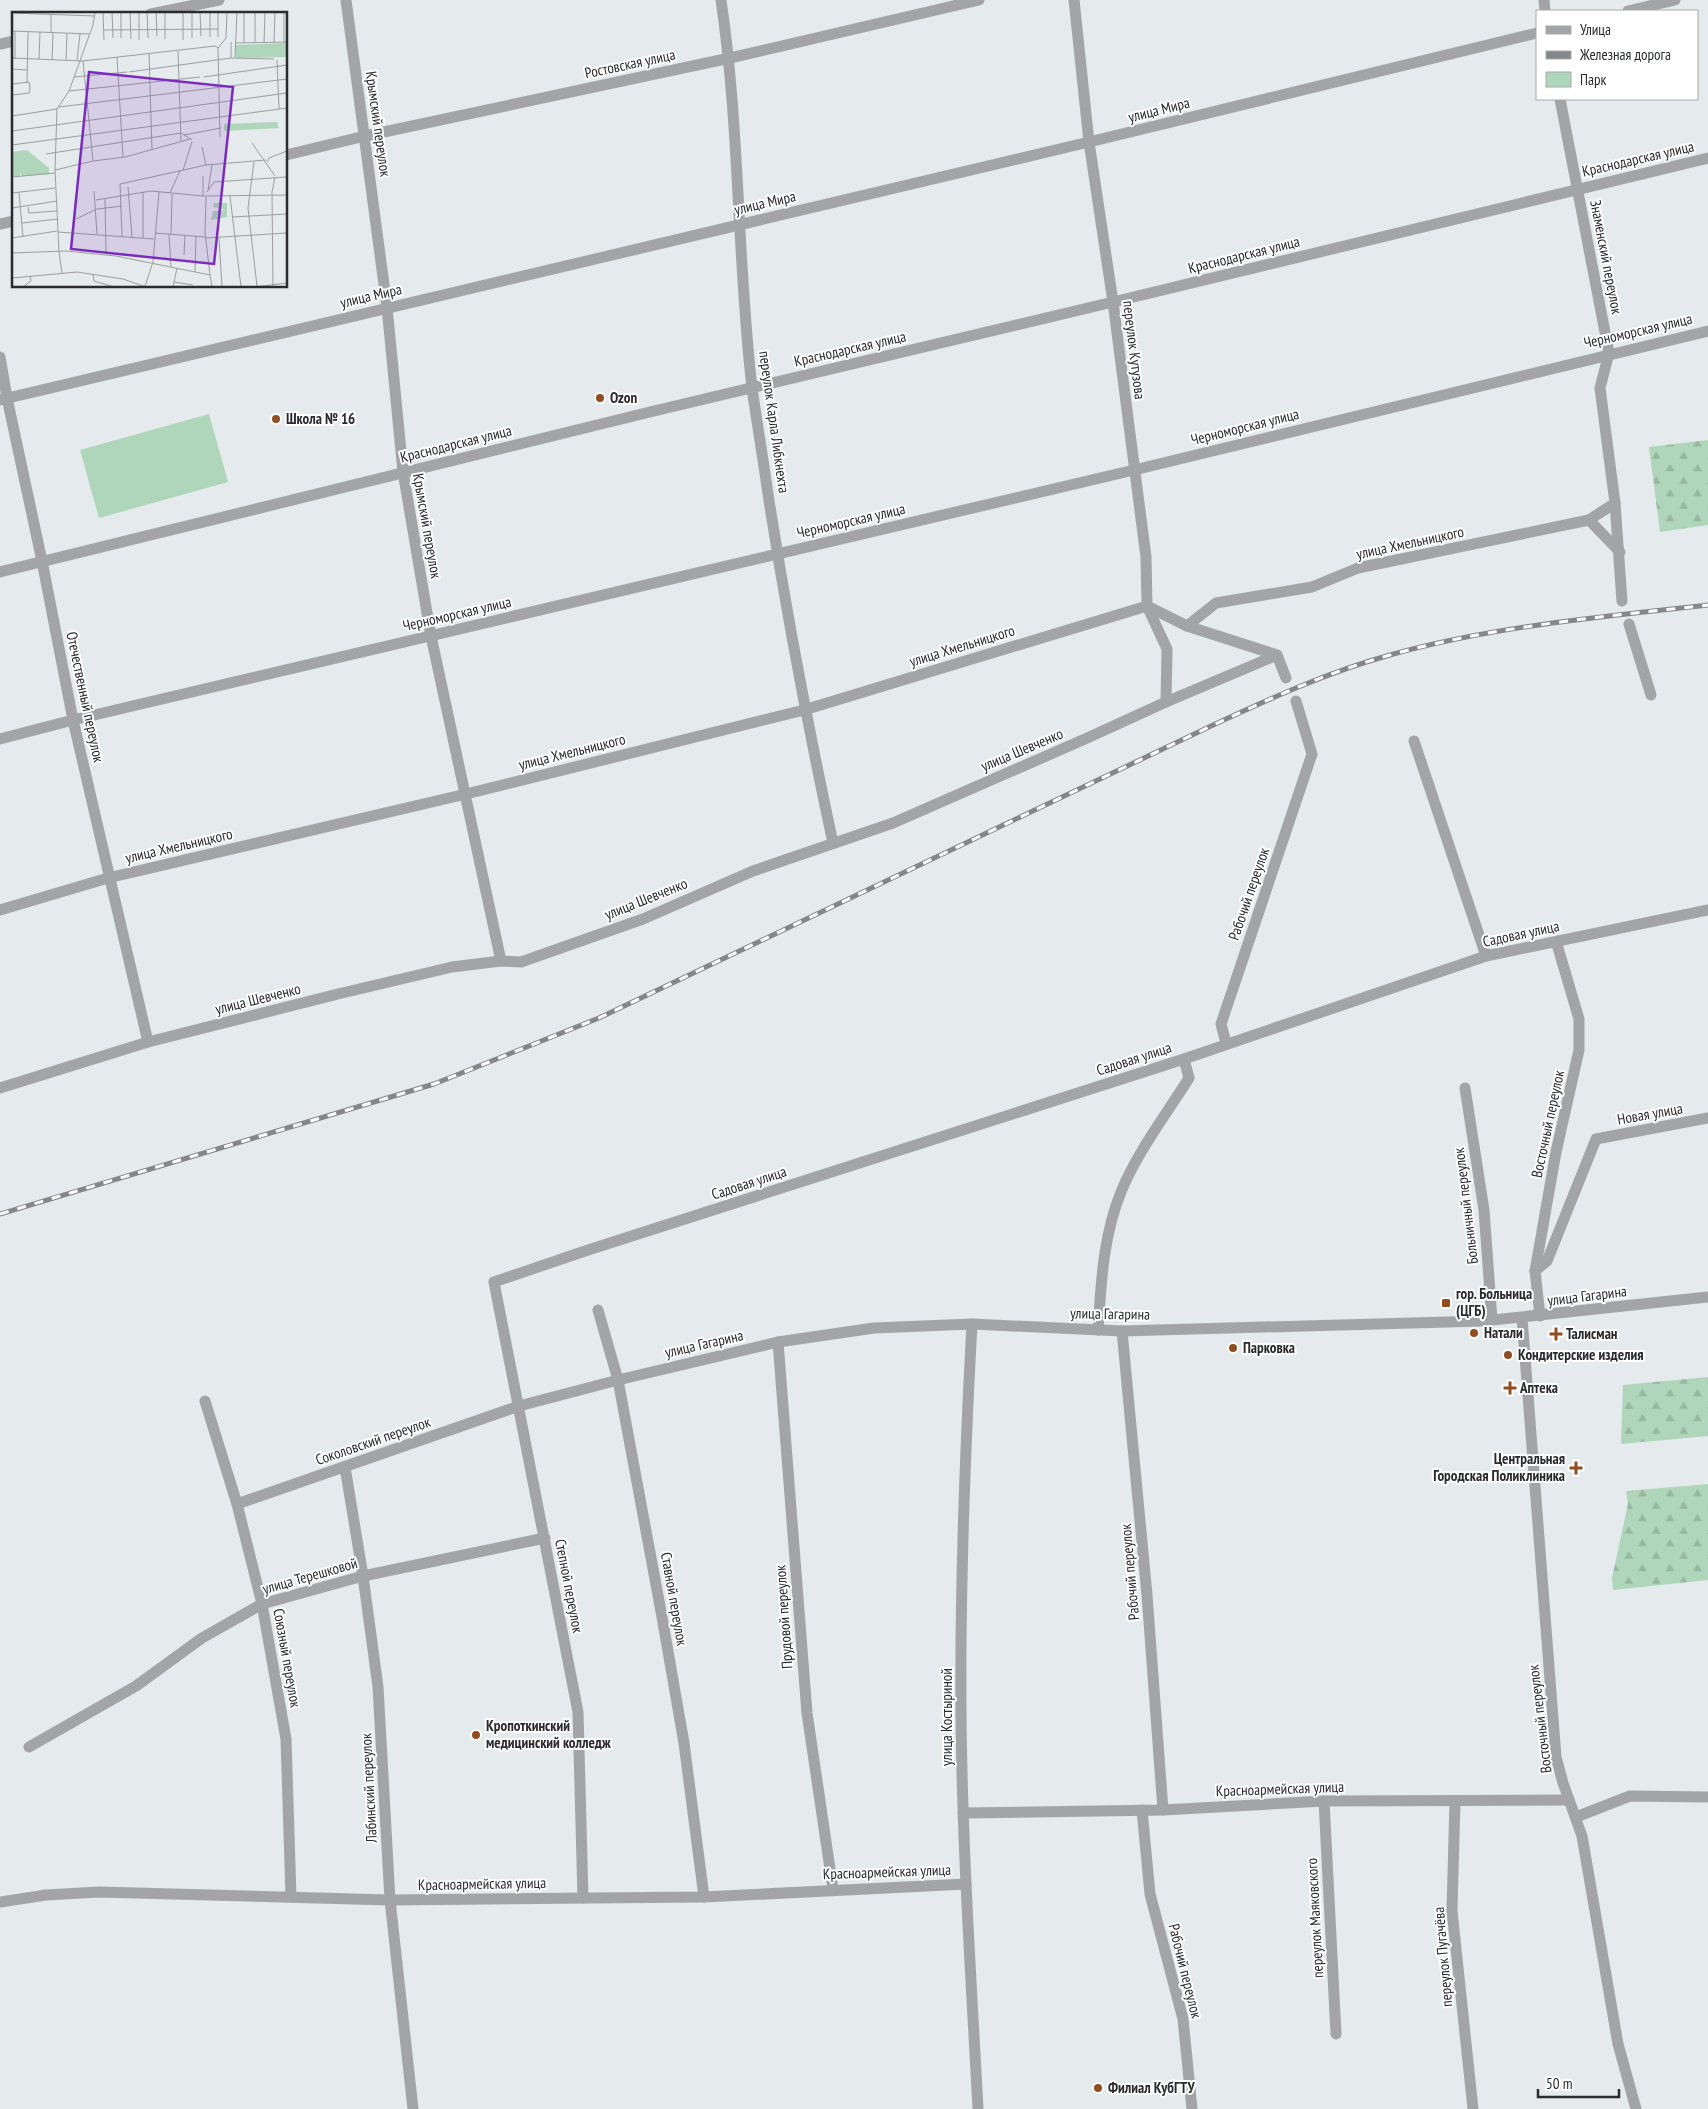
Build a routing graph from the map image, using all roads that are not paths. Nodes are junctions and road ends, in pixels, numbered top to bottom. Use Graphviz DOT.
graph roads {
  1 [pos="219,0"];
  2 [pos="346,0"];
  3 [pos="721,0"];
  4 [pos="979,0"];
  5 [pos="1074,0"];
  6 [pos="1675,0"];
  7 [pos="1632,10"];
  8 [pos="160,12"];
  9 [pos="1536,33"];
  10 [pos="730,58"];
  11 [pos="1560,100"];
  12 [pos="365,136"];
  13 [pos="1089,142"];
  14 [pos="288,155"];
  15 [pos="1708,158"];
  16 [pos="1578,189"];
  17 [pos="740,225"];
  18 [pos="1114,302"];
  19 [pos="387,307"];
  20 [pos="1708,330"];
  21 [pos="1609,353"];
  22 [pos="0,357"];
  23 [pos="752,388"];
  24 [pos="3,399"];
  25 [pos="1134,470"];
  26 [pos="403,472"];
  27 [pos="1615,503"];
  28 [pos="1589,520"];
  29 [pos="1620,552"];
  30 [pos="778,554"];
  31 [pos="42,561"];
  32 [pos="0,572"];
  33 [pos="1622,601"];
  34 [pos="1147,606"];
  35 [pos="1629,624"];
  36 [pos="1187,626"];
  37 [pos="431,636"];
  38 [pos="1277,655"];
  39 [pos="1286,678"];
  40 [pos="1651,695"];
  41 [pos="1296,701"];
  42 [pos="1166,702"];
  43 [pos="804,710"];
  44 [pos="73,720"];
  45 [pos="0,739"];
  46 [pos="1414,741"];
  47 [pos="466,794"];
  48 [pos="832,843"];
  49 [pos="108,878"];
  50 [pos="0,910"];
  51 [pos="1708,910"];
  52 [pos="1556,941"];
  53 [pos="1486,956"];
  54 [pos="501,961"];
  55 [pos="148,1042"];
  56 [pos="1226,1043"];
  57 [pos="1184,1058"];
  58 [pos="0,1088"];
  59 [pos="1465,1088"];
  60 [pos="1708,1118"];
  61 [pos="1535,1270"];
  62 [pos="494,1282"];
  63 [pos="1708,1297"];
  64 [pos="598,1310"];
  65 [pos="1540,1316"];
  66 [pos="1522,1318"];
  67 [pos="1492,1320"];
  68 [pos="972,1324"];
  69 [pos="1098,1330"];
  70 [pos="1122,1331"];
  71 [pos="778,1342"];
  72 [pos="618,1380"];
  73 [pos="205,1401"];
  74 [pos="519,1406"];
  75 [pos="345,1467"];
  76 [pos="237,1504"];
  77 [pos="545,1538"];
  78 [pos="363,1576"];
  79 [pos="262,1604"];
  80 [pos="29,1747"];
  81 [pos="1708,1797"];
  82 [pos="1569,1800"];
  83 [pos="1324,1801"];
  84 [pos="1455,1801"];
  85 [pos="1142,1810"];
  86 [pos="1163,1810"];
  87 [pos="963,1813"];
  88 [pos="1576,1816"];
  89 [pos="966,1884"];
  90 [pos="833,1889"];
  91 [pos="292,1897"];
  92 [pos="704,1897"];
  93 [pos="584,1898"];
  94 [pos="390,1900"];
  95 [pos="0,1902"];
  96 [pos="1336,2034"];
  97 [pos="413,2109"];
  98 [pos="978,2109"];
  99 [pos="1192,2109"];
  100 [pos="1473,2109"];
  101 [pos="1636,2109"];
  1 -- 8 [label="street"];
  2 -- 12 [label="street, Крымский переулок"];
  3 -- 10 [label="street, переулок Карла Либкнехта"];
  4 -- 10 [label="street, Ростовская улица"];
  5 -- 13 [label="street, переулок Кутузова"];
  6 -- 7 [label="street"];
  9 -- 13 [label="street, улица Мира"];
  10 -- 12 [label="street, Ростовская улица"];
  10 -- 17 [label="street, переулок Карла Либкнехта"];
  11 -- 16 [label="street, Знаменский переулок"];
  12 -- 14 [label="street, Ростовская улица"];
  12 -- 19 [label="street, Крымский переулок"];
  13 -- 17 [label="street, улица Мира"];
  13 -- 18 [label="street, переулок Кутузова"];
  15 -- 16 [label="street, Краснодарская улица"];
  16 -- 18 [label="street, Краснодарская улица"];
  16 -- 21 [label="street, Знаменский переулок"];
  17 -- 19 [label="street, улица Мира"];
  17 -- 23 [label="street, переулок Карла Либкнехта"];
  18 -- 23 [label="street, Краснодарская улица"];
  18 -- 25 [label="street, переулок Кутузова"];
  19 -- 24 [label="street, улица Мира"];
  19 -- 26 [label="street, Крымский переулок"];
  20 -- 21 [label="street, Черноморская улица"];
  21 -- 25 [label="street, Черноморская улица"];
  21 -- 27 [label="street, Знаменский переулок"];
  22 -- 24 [label="street, Отечественный переулок"];
  23 -- 26 [label="street, Краснодарская улица"];
  23 -- 30 [label="street, переулок Карла Либкнехта"];
  24 -- 31 [label="street, Отечественный переулок"];
  25 -- 30 [label="street, Черноморская улица"];
  25 -- 34 [label="street, переулок Кутузова"];
  26 -- 31 [label="street, Краснодарская улица"];
  26 -- 37 [label="street, Крымский переулок"];
  27 -- 28 [label="street, улица Хмельницкого"];
  27 -- 29 [label="street, Знаменский переулок"];
  28 -- 29 [label="street"];
  28 -- 36 [label="street, улица Хмельницкого"];
  29 -- 33 [label="street, Знаменский переулок"];
  30 -- 37 [label="street, Черноморская улица"];
  30 -- 43 [label="street, переулок Карла Либкнехта"];
  31 -- 32 [label="street, Краснодарская улица"];
  31 -- 44 [label="street, Отечественный переулок"];
  34 -- 36 [label="street"];
  34 -- 42 [label="street, переулок Кутузова"];
  34 -- 43 [label="street, улица Хмельницкого"];
  35 -- 40 [label="street"];
  36 -- 38 [label="street"];
  37 -- 44 [label="street, Черноморская улица"];
  37 -- 47 [label="street, Крымский переулок"];
  38 -- 39 [label="street"];
  38 -- 42 [label="street, улица Шевченко"];
  41 -- 56 [label="street, Рабочий переулок"];
  42 -- 48 [label="street, улица Шевченко"];
  43 -- 47 [label="street, улица Хмельницкого"];
  43 -- 48 [label="street, переулок Карла Либкнехта"];
  44 -- 45 [label="street, Черноморская улица"];
  44 -- 49 [label="street, Отечественный переулок"];
  46 -- 53 [label="street"];
  47 -- 49 [label="street, улица Хмельницкого"];
  47 -- 54 [label="street, Крымский переулок"];
  48 -- 54 [label="street, улица Шевченко"];
  49 -- 50 [label="street, улица Хмельницкого"];
  49 -- 55 [label="street, Отечественный переулок"];
  51 -- 52 [label="street, Садовая улица"];
  52 -- 53 [label="street, Садовая улица"];
  52 -- 61 [label="street, Восточный переулок"];
  53 -- 56 [label="street, Садовая улица"];
  54 -- 55 [label="street, улица Шевченко"];
  55 -- 58 [label="street, улица Шевченко"];
  56 -- 57 [label="street, Садовая улица"];
  57 -- 62 [label="street, Садовая улица"];
  57 -- 69 [label="street"];
  59 -- 67 [label="street, Больничный переулок"];
  60 -- 61 [label="street, Новая улица"];
  61 -- 65 [label="street, Восточный переулок"];
  62 -- 74 [label="street, Степной переулок"];
  63 -- 65 [label="street, улица Гагарина"];
  64 -- 72 [label="street, Ставной переулок"];
  65 -- 66 [label="street, улица Гагарина"];
  66 -- 67 [label="street, улица Гагарина"];
  66 -- 82 [label="street, Восточный переулок"];
  67 -- 70 [label="street, улица Гагарина"];
  68 -- 69 [label="street, улица Гагарина"];
  68 -- 71 [label="street, улица Гагарина"];
  68 -- 87 [label="street, улица Костыриной"];
  69 -- 70 [label="street, улица Гагарина"];
  70 -- 86 [label="street, Рабочий переулок"];
  71 -- 72 [label="street, улица Гагарина"];
  71 -- 90 [label="street, Прудовой переулок"];
  72 -- 74 [label="street, улица Гагарина"];
  72 -- 92 [label="street, Ставной переулок"];
  73 -- 76 [label="street, Союзный переулок"];
  74 -- 75 [label="street, Соколовский переулок"];
  74 -- 77 [label="street, Степной переулок"];
  75 -- 76 [label="street, Соколовский переулок"];
  75 -- 78 [label="street, Лабинский переулок"];
  76 -- 79 [label="street, Союзный переулок"];
  77 -- 78 [label="street, улица Терешковой"];
  77 -- 93 [label="street, Степной переулок"];
  78 -- 79 [label="street, улица Терешковой"];
  78 -- 94 [label="street, Лабинский переулок"];
  79 -- 80 [label="street, улица Терешковой"];
  79 -- 91 [label="street, Союзный переулок"];
  81 -- 88 [label="street"];
  82 -- 84 [label="street, Красноармейская улица"];
  82 -- 88 [label="street, Восточный переулок"];
  83 -- 84 [label="street, Красноармейская улица"];
  83 -- 86 [label="street, Красноармейская улица"];
  83 -- 96 [label="street, переулок Маяковского"];
  84 -- 100 [label="street, переулок Пугачёва"];
  85 -- 86 [label="street, Красноармейская улица"];
  85 -- 87 [label="street, Красноармейская улица"];
  85 -- 99 [label="street, Рабочий переулок"];
  87 -- 89 [label="street, улица Костыриной"];
  88 -- 101 [label="street, Восточный переулок"];
  89 -- 90 [label="street, Красноармейская улица"];
  89 -- 98 [label="street, улица Костыриной"];
  90 -- 92 [label="street, Красноармейская улица"];
  91 -- 94 [label="street, Красноармейская улица"];
  91 -- 95 [label="street, Красноармейская улица"];
  92 -- 93 [label="street, Красноармейская улица"];
  93 -- 94 [label="street, Красноармейская улица"];
  94 -- 97 [label="street, Лабинский переулок"];
}
